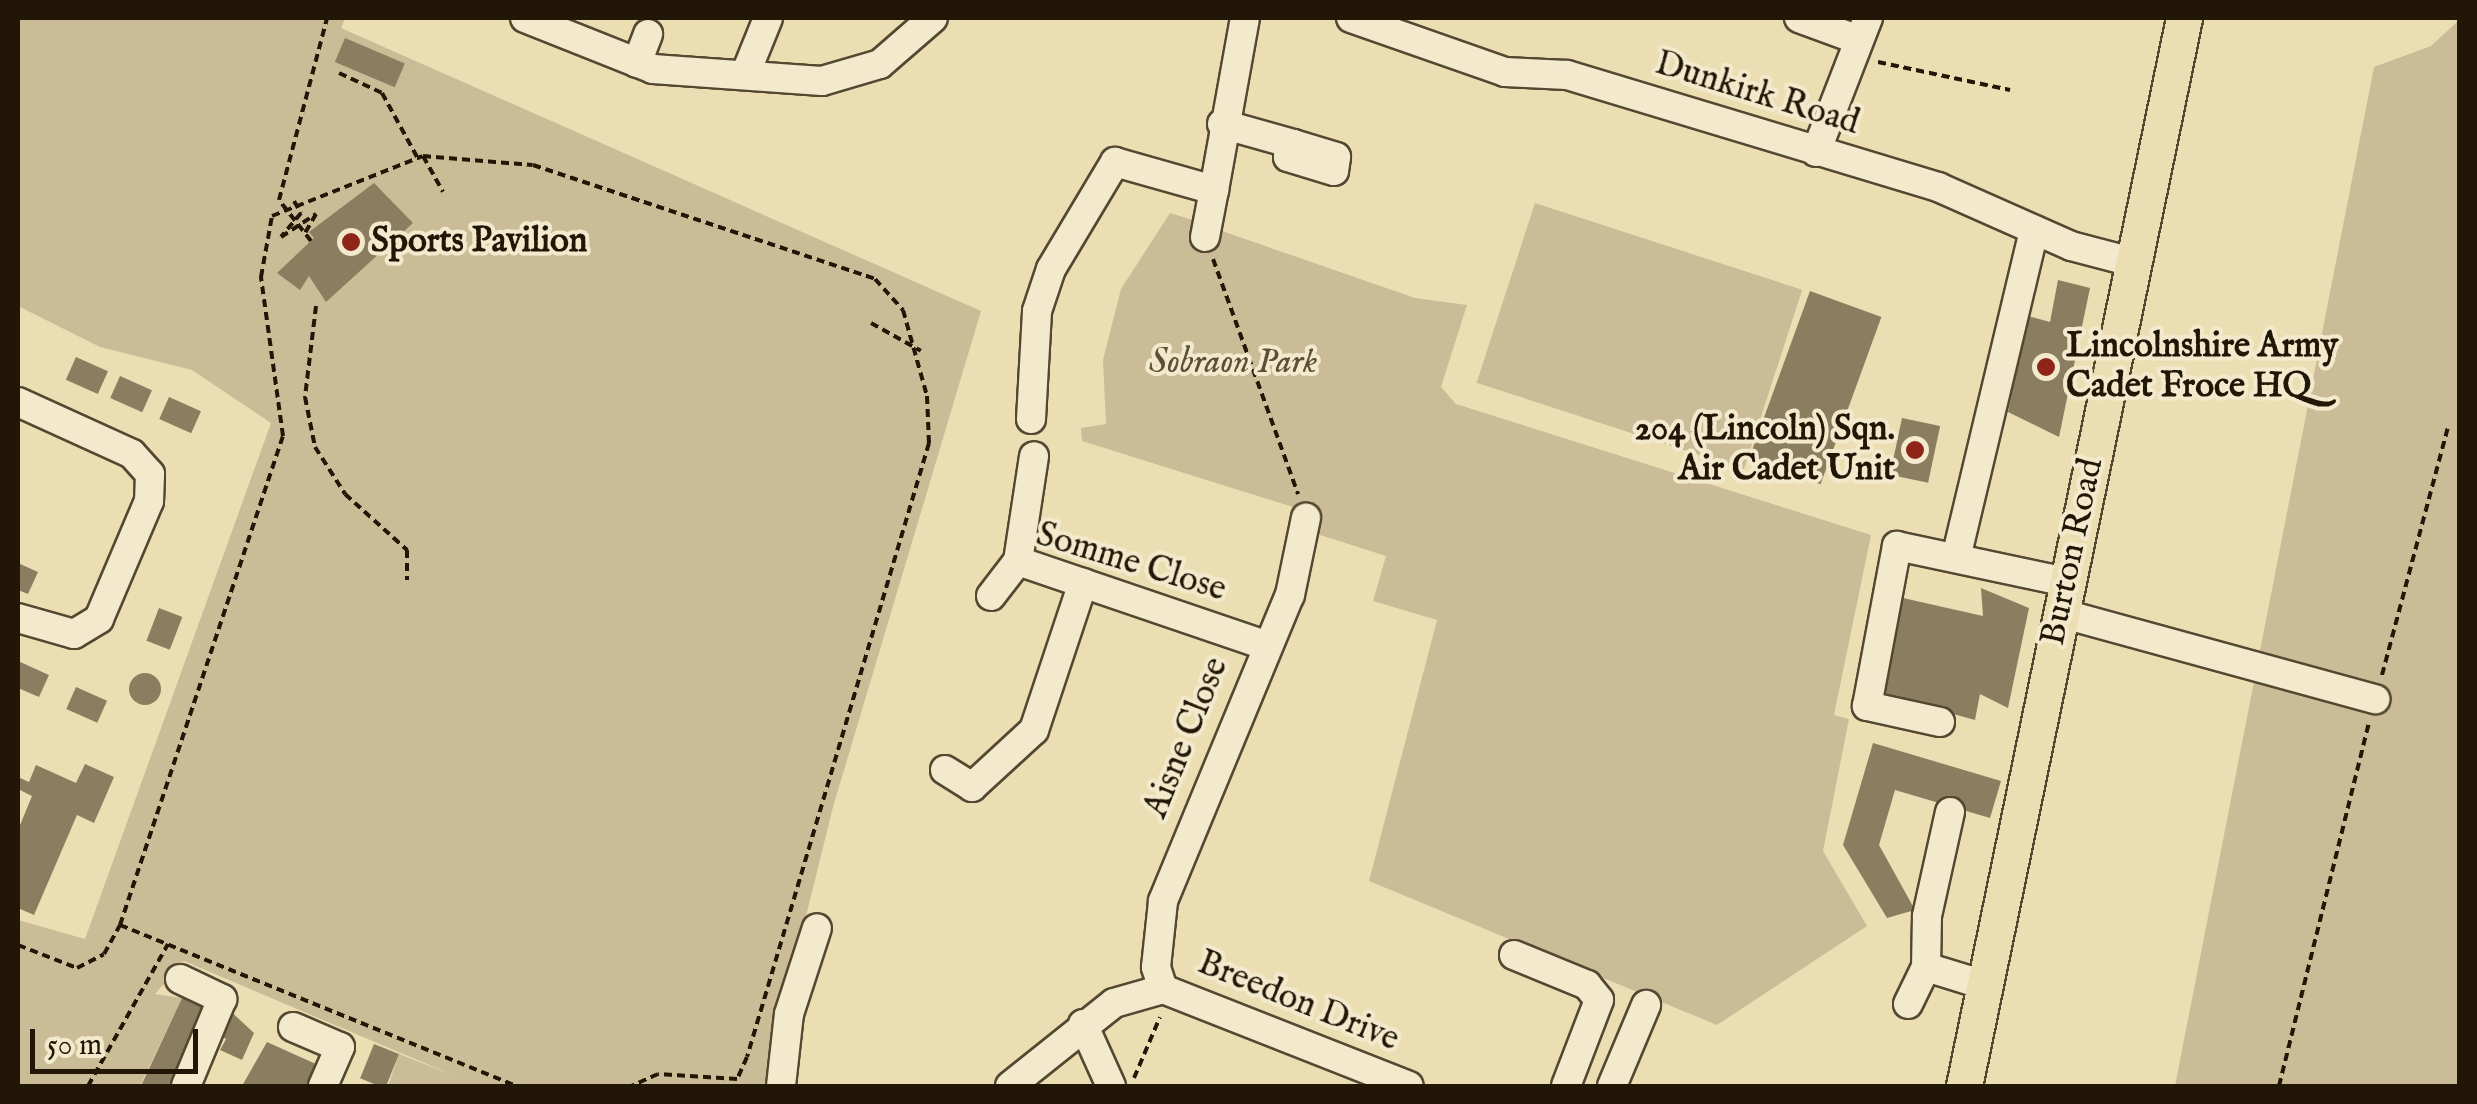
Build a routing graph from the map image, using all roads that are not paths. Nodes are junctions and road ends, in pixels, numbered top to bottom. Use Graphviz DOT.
graph roads {
  1 [pos="529,18"];
  2 [pos="768,18"];
  3 [pos="933,18"];
  4 [pos="1245,18"];
  5 [pos="1351,18"];
  6 [pos="1798,18"];
  7 [pos="2184,18"];
  8 [pos="1406,24"];
  9 [pos="648,34"];
  10 [pos="1858,38"];
  11 [pos="638,62"];
  12 [pos="745,76"];
  13 [pos="1222,124"];
  14 [pos="1294,144"];
  15 [pos="1816,152"];
  16 [pos="1214,190"];
  17 [pos="2034,230"];
  18 [pos="1205,237"];
  19 [pos="2136,263"];
  20 [pos="18,402"];
  21 [pos="1030,418"];
  22 [pos="1034,456"];
  23 [pos="1306,518"];
  24 [pos="1956,558"];
  25 [pos="1018,561"];
  26 [pos="1083,583"];
  27 [pos="990,596"];
  28 [pos="2063,597"];
  29 [pos="18,618"];
  30 [pos="1265,645"];
  31 [pos="2375,700"];
  32 [pos="1940,722"];
  33 [pos="945,770"];
  34 [pos="1950,812"];
  35 [pos="817,928"];
  36 [pos="1514,955"];
  37 [pos="1926,967"];
  38 [pos="180,978"];
  39 [pos="1981,984"];
  40 [pos="1167,991"];
  41 [pos="1908,1004"];
  42 [pos="1646,1005"];
  43 [pos="1082,1024"];
  44 [pos="293,1027"];
  45 [pos="186,1086"];
  46 [pos="323,1086"];
  47 [pos="781,1086"];
  48 [pos="1010,1086"];
  49 [pos="1111,1086"];
  50 [pos="1408,1086"];
  51 [pos="1566,1086"];
  52 [pos="1612,1086"];
  53 [pos="1964,1086"];
  1 -- 11 [label="street"];
  2 -- 12 [label="street"];
  3 -- 12 [label="street"];
  4 -- 13 [label="street"];
  5 -- 8 [label="street, Dunkirk Road"];
  6 -- 10 [label="street"];
  7 -- 19 [label="main road, Burton Road"];
  8 -- 15 [label="street, Dunkirk Road"];
  9 -- 11 [label="street"];
  10 -- 15 [label="street"];
  11 -- 12 [label="street"];
  13 -- 14 [label="street"];
  13 -- 16 [label="street"];
  15 -- 17 [label="street, Dunkirk Road"];
  16 -- 18 [label="street"];
  16 -- 21 [label="street"];
  17 -- 19 [label="street, Dunkirk Road"];
  17 -- 24 [label="street"];
  19 -- 28 [label="main road, Burton Road"];
  20 -- 29 [label="street"];
  22 -- 25 [label="street"];
  23 -- 30 [label="street, Aisne Close"];
  24 -- 28 [label="street"];
  24 -- 32 [label="street"];
  25 -- 26 [label="street, Somme Close"];
  25 -- 27 [label="street, Somme Close"];
  26 -- 30 [label="street, Somme Close"];
  26 -- 33 [label="street"];
  28 -- 31 [label="street"];
  28 -- 39 [label="main road, Burton Road"];
  30 -- 40 [label="street, Aisne Close"];
  34 -- 37 [label="street"];
  35 -- 47 [label="street"];
  36 -- 51 [label="street"];
  37 -- 39 [label="street"];
  37 -- 41 [label="street"];
  38 -- 45 [label="street"];
  39 -- 53 [label="main road, Burton Road"];
  40 -- 43 [label="street, Breedon Drive"];
  40 -- 50 [label="street, Breedon Drive"];
  42 -- 52 [label="street"];
  43 -- 48 [label="street, Breedon Drive"];
  43 -- 49 [label="street"];
  44 -- 46 [label="street"];
}
